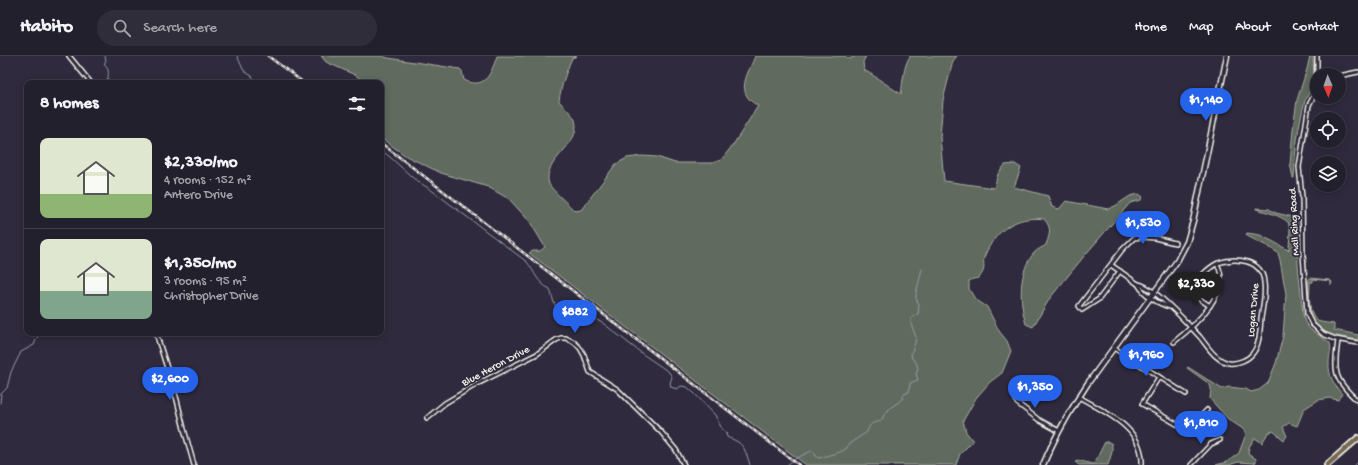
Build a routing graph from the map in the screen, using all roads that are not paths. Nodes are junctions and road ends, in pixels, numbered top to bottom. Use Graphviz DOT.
graph roads {
  1 [pos="69,56"];
  2 [pos="1227,56"];
  3 [pos="1317,56"];
  4 [pos="1317,68"];
  5 [pos="1358,72"];
  6 [pos="1346,75"];
  7 [pos="89,80"];
  8 [pos="1310,104"];
  9 [pos="1175,243"];
  10 [pos="1217,264"];
  11 [pos="1111,265"];
  12 [pos="1120,271"];
  13 [pos="1138,284"];
  14 [pos="1154,293"];
  15 [pos="1087,295"];
  16 [pos="1151,297"];
  17 [pos="1093,303"];
  18 [pos="1210,306"];
  19 [pos="1170,307"];
  20 [pos="1192,328"];
  21 [pos="157,336"];
  22 [pos="1338,340"];
  23 [pos="1174,342"];
  24 [pos="1358,343"];
  25 [pos="1114,348"];
  26 [pos="1159,377"];
  27 [pos="1019,382"];
  28 [pos="1186,394"];
  29 [pos="1079,397"];
  30 [pos="1358,402"];
  31 [pos="1207,410"];
  32 [pos="427,418"];
  33 [pos="1059,431"];
  34 [pos="1358,438"];
  35 [pos="1220,440"];
  36 [pos="194,465"];
  37 [pos="684,465"];
  38 [pos="1043,465"];
  39 [pos="1142,465"];
  40 [pos="1191,465"];
  41 [pos="1327,465"];
  1 -- 7 [label="street"];
  2 -- 14 [label="street"];
  3 -- 4 [label="street"];
  5 -- 6 [label="street"];
  8 -- 22 [label="street, Mall Ring Road"];
  9 -- 11 [label="street"];
  10 -- 18 [label="street"];
  10 -- 18 [label="street, Logan Drive"];
  10 -- 20 [label="street, Logan Drive"];
  11 -- 12 [label="street, Logan Drive"];
  11 -- 15 [label="street"];
  12 -- 13 [label="street, Logan Drive"];
  12 -- 17 [label="street"];
  13 -- 14 [label="street, Logan Drive"];
  13 -- 16 [label="street, Logan Drive"];
  14 -- 16 [label="street"];
  14 -- 19 [label="street, Logan Drive"];
  15 -- 17 [label="street"];
  15 -- 17 [label="street"];
  16 -- 19 [label="street, Logan Drive"];
  16 -- 25 [label="street"];
  18 -- 20 [label="street"];
  19 -- 20 [label="street, Logan Drive"];
  20 -- 23 [label="street"];
  21 -- 36 [label="street"];
  22 -- 24 [label="street, Mall Ring Road"];
  22 -- 30 [label="street"];
  25 -- 26 [label="street"];
  25 -- 29 [label="street"];
  26 -- 28 [label="street"];
  26 -- 31 [label="street"];
  27 -- 33 [label="street"];
  29 -- 33 [label="street"];
  29 -- 39 [label="street"];
  32 -- 37 [label="street, Blue Heron Drive"];
  33 -- 38 [label="street"];
  34 -- 41 [label="main road"];
  35 -- 40 [label="street"];
}
